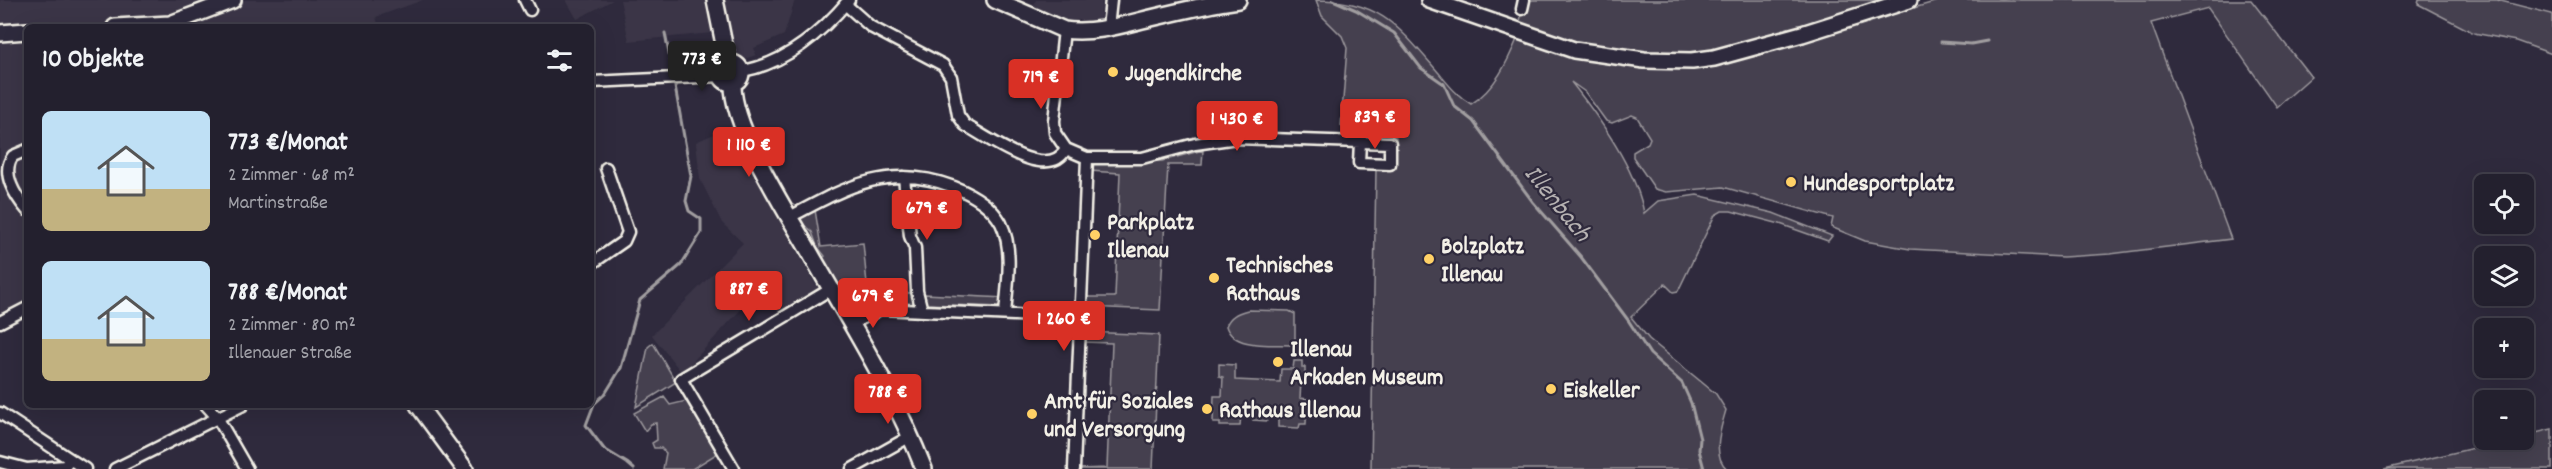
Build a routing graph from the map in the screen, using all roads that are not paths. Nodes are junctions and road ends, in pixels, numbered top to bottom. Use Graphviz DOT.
graph roads {
  1 [pos="233,0"];
  2 [pos="715,0"];
  3 [pos="995,0"];
  4 [pos="1111,0"];
  5 [pos="1238,0"];
  6 [pos="1429,0"];
  7 [pos="1909,0"];
  8 [pos="847,2"];
  9 [pos="175,24"];
  10 [pos="1107,28"];
  11 [pos="1064,30"];
  12 [pos="24,31"];
  13 [pos="0,33"];
  14 [pos="731,74"];
  15 [pos="594,82"];
  16 [pos="1360,142"];
  17 [pos="1066,149"];
  18 [pos="24,151"];
  19 [pos="1087,158"];
  20 [pos="606,168"];
  21 [pos="904,177"];
  22 [pos="24,206"];
  23 [pos="790,217"];
  24 [pos="594,262"];
  25 [pos="831,289"];
  26 [pos="880,309"];
  27 [pos="24,310"];
  28 [pos="843,310"];
  29 [pos="922,311"];
  30 [pos="1005,314"];
  31 [pos="1080,318"];
  32 [pos="0,322"];
  33 [pos="851,324"];
  34 [pos="209,408"];
  35 [pos="237,408"];
  36 [pos="420,408"];
  37 [pos="0,413"];
  38 [pos="218,417"];
  39 [pos="911,436"];
  40 [pos="70,460"];
  41 [pos="0,462"];
  42 [pos="85,469"];
  43 [pos="115,469"];
  44 [pos="247,469"];
  45 [pos="465,469"];
  46 [pos="734,469"];
  47 [pos="852,469"];
  48 [pos="924,469"];
  49 [pos="1074,469"];
  1 -- 9 [label="main road"];
  2 -- 14 [label="main road"];
  3 -- 11 [label="main road"];
  4 -- 10 [label="street"];
  5 -- 10 [label="main road"];
  6 -- 7 [label="main road"];
  8 -- 14 [label="street"];
  8 -- 17 [label="street"];
  10 -- 11 [label="main road"];
  11 -- 17 [label="street"];
  12 -- 13 [label="main road"];
  14 -- 15 [label="street"];
  14 -- 23 [label="main road"];
  16 -- 19 [label="street"];
  17 -- 19 [label="street"];
  18 -- 22 [label="street"];
  19 -- 31 [label="street"];
  20 -- 24 [label="street"];
  21 -- 23 [label="street"];
  21 -- 29 [label="street"];
  21 -- 30 [label="street"];
  23 -- 25 [label="main road"];
  25 -- 28 [label="main road"];
  25 -- 46 [label="street"];
  26 -- 28 [label="street"];
  26 -- 29 [label="street"];
  26 -- 33 [label="street"];
  27 -- 32 [label="street"];
  28 -- 33 [label="main road"];
  29 -- 30 [label="street"];
  30 -- 31 [label="street"];
  31 -- 49 [label="street"];
  33 -- 39 [label="main road"];
  34 -- 38 [label="street"];
  35 -- 38 [label="street"];
  36 -- 45 [label="main road"];
  37 -- 40 [label="street"];
  38 -- 43 [label="street"];
  38 -- 44 [label="street"];
  39 -- 47 [label="street"];
  39 -- 48 [label="main road"];
  40 -- 41 [label="street"];
  40 -- 42 [label="street"];
}
